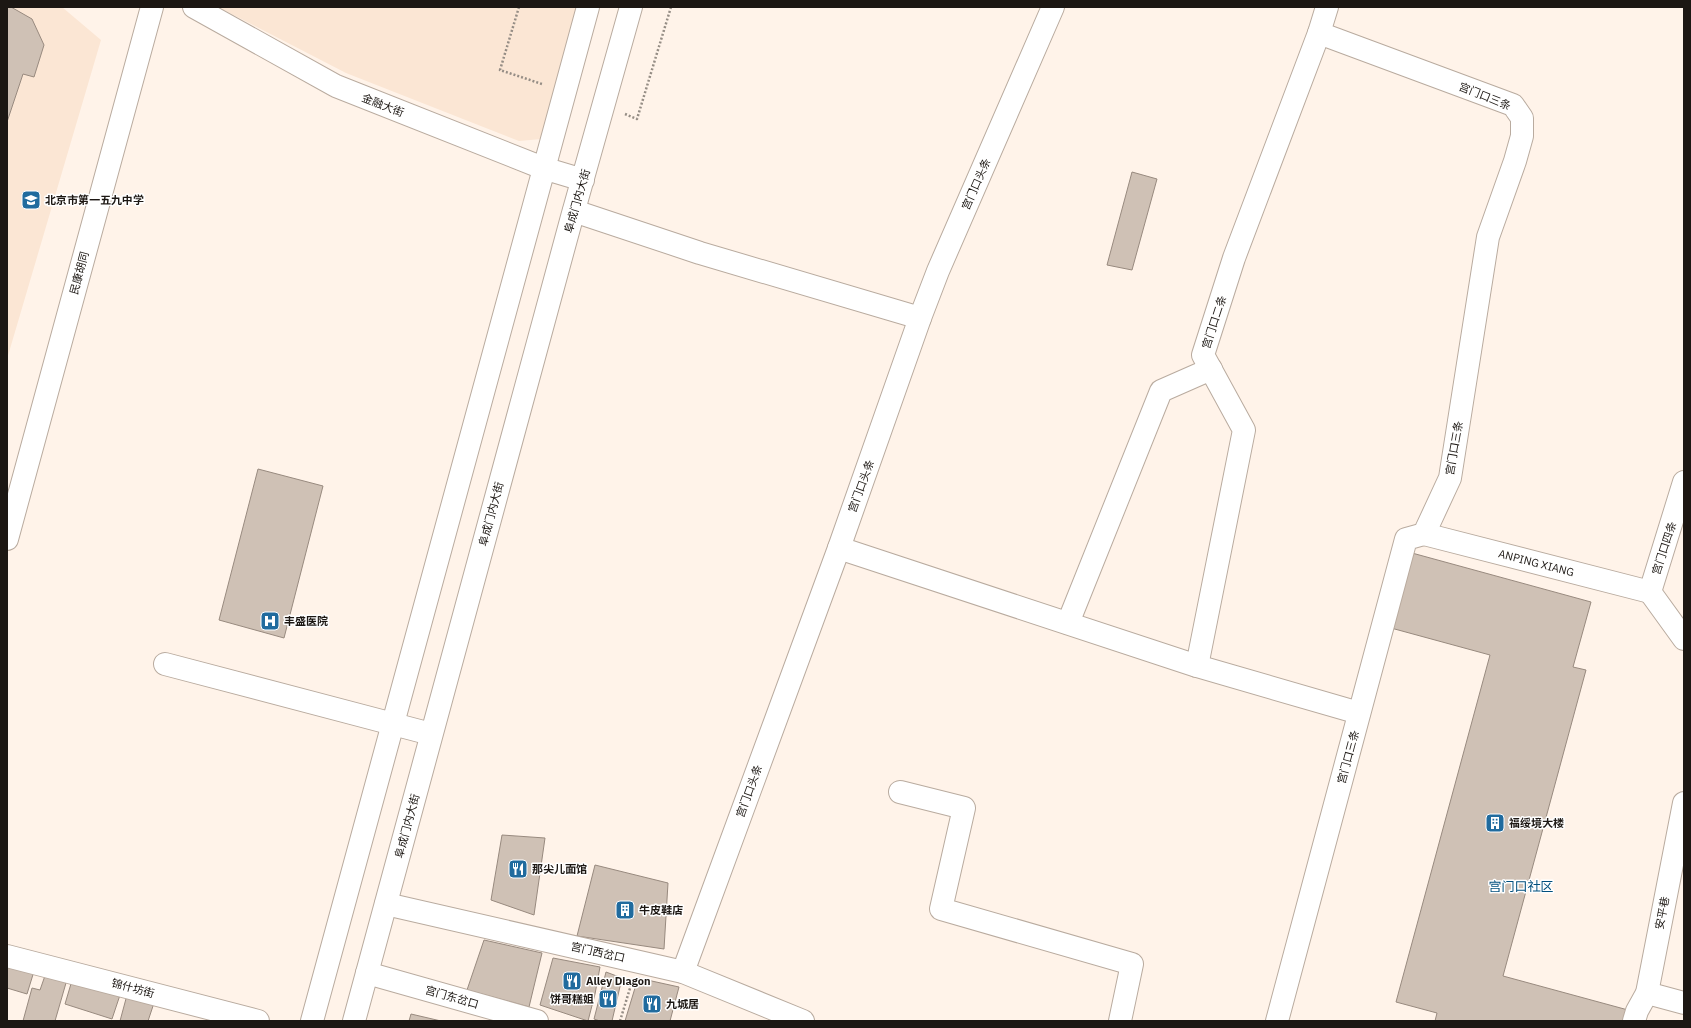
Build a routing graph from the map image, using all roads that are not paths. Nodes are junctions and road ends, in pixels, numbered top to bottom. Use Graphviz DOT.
graph roads {
  1 [pos="152,7"];
  2 [pos="194,7"];
  3 [pos="588,7"];
  4 [pos="632,7"];
  5 [pos="1053,7"];
  6 [pos="1327,7"];
  7 [pos="1319,33"];
  8 [pos="543,168"];
  9 [pos="582,180"];
  10 [pos="574,211"];
  11 [pos="920,318"];
  12 [pos="1211,369"];
  13 [pos="1683,491"];
  14 [pos="1424,534"];
  15 [pos="7,539"];
  16 [pos="838,548"];
  17 [pos="1650,592"];
  18 [pos="1068,622"];
  19 [pos="1684,639"];
  20 [pos="165,664"];
  21 [pos="1197,666"];
  22 [pos="1359,713"];
  23 [pos="394,724"];
  24 [pos="431,734"];
  25 [pos="900,792"];
  26 [pos="1684,803"];
  27 [pos="386,904"];
  28 [pos="7,956"];
  29 [pos="683,972"];
  30 [pos="367,973"];
  31 [pos="1647,994"];
  32 [pos="1684,1003"];
  33 [pos="258,1021"];
  34 [pos="312,1021"];
  35 [pos="354,1021"];
  36 [pos="537,1021"];
  37 [pos="803,1021"];
  38 [pos="1120,1021"];
  39 [pos="1277,1021"];
  40 [pos="1634,1021"];
  1 -- 15 [label="main road, 民康胡同"];
  2 -- 8 [label="main road, 金融大街"];
  3 -- 8 [label="main road"];
  4 -- 9 [label="main road, 阜成门内大街"];
  5 -- 11 [label="main road, 宫门口头条"];
  6 -- 7 [label="main road, 宫门口二条"];
  7 -- 12 [label="main road, 宫门口二条"];
  7 -- 14 [label="main road, 宫门口三条"];
  8 -- 9 [label="main road, 金融大街"];
  8 -- 23 [label="main road"];
  9 -- 10 [label="main road, 阜成门内大街"];
  10 -- 11 [label="main road"];
  10 -- 24 [label="main road, 阜成门内大街"];
  11 -- 16 [label="main road, 宫门口头条"];
  12 -- 18 [label="main road"];
  12 -- 21 [label="main road, 宫门口二条"];
  13 -- 17 [label="main road, 宫门口四条"];
  14 -- 17 [label="main road, ANPING XIANG"];
  14 -- 22 [label="main road, 宫门口三条"];
  16 -- 18 [label="main road"];
  16 -- 29 [label="main road, 宫门口头条"];
  17 -- 19 [label="main road"];
  18 -- 21 [label="main road"];
  20 -- 23 [label="main road"];
  21 -- 22 [label="main road"];
  22 -- 39 [label="main road, 宫门口三条"];
  23 -- 24 [label="main road"];
  23 -- 34 [label="main road"];
  24 -- 27 [label="main road, 阜成门内大街"];
  25 -- 38 [label="main road"];
  26 -- 31 [label="main road, 安平巷"];
  27 -- 29 [label="main road, 宫门西岔口"];
  27 -- 30 [label="main road, 阜成门内大街"];
  28 -- 33 [label="main road, 锦什坊街"];
  29 -- 37 [label="main road, 宫门西岔口"];
  30 -- 35 [label="main road, 阜成门内大街"];
  30 -- 36 [label="main road, 宫门东岔口"];
  31 -- 32 [label="main road"];
  31 -- 40 [label="main road, 安平巷"];
}
